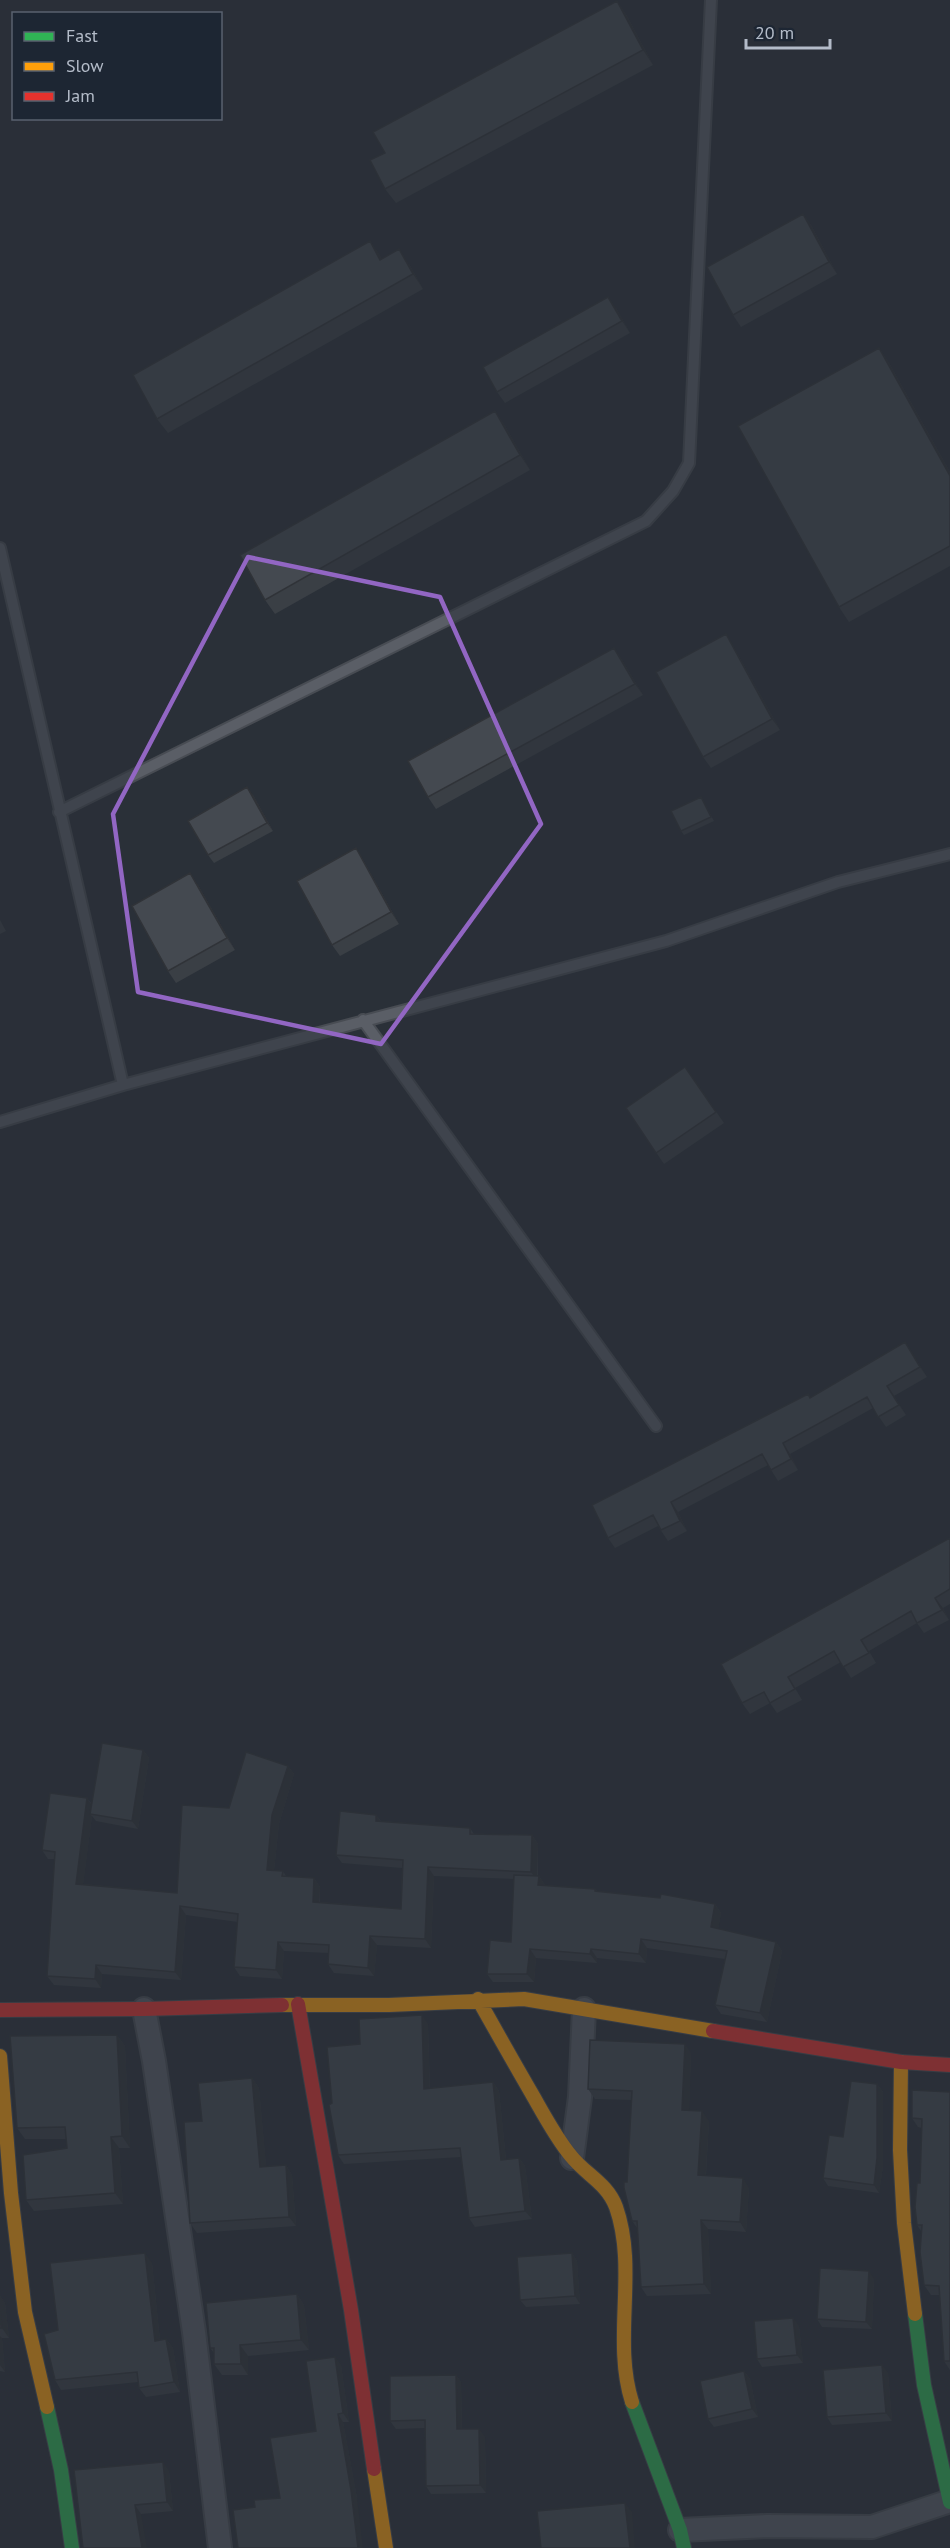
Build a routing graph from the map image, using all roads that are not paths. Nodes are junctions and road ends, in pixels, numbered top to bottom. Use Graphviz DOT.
graph roads {
  1 [pos="711,0"];
  2 [pos="0,548"];
  3 [pos="59,812"];
  4 [pos="950,854"];
  5 [pos="363,1020"];
  6 [pos="123,1085"];
  7 [pos="0,1122"];
  8 [pos="656,1426"];
  9 [pos="478,1999"];
  10 [pos="298,2004"];
  11 [pos="584,2008"];
  12 [pos="144,2009"];
  13 [pos="0,2010"];
  14 [pos="0,2056"];
  15 [pos="901,2062"];
  16 [pos="950,2065"];
  17 [pos="573,2158"];
  18 [pos="950,2502"];
  19 [pos="682,2539"];
  20 [pos="72,2548"];
  21 [pos="220,2548"];
  22 [pos="386,2548"];
  1 -- 3 [label="lane"];
  2 -- 3 [label="lane"];
  3 -- 6 [label="lane"];
  4 -- 5 [label="lane"];
  5 -- 6 [label="lane"];
  5 -- 8 [label="lane"];
  6 -- 7 [label="lane"];
  9 -- 10 [label="street"];
  9 -- 11 [label="street"];
  9 -- 17 [label="street"];
  10 -- 12 [label="street"];
  10 -- 22 [label="street"];
  11 -- 15 [label="street"];
  11 -- 17 [label="street"];
  12 -- 13 [label="street"];
  12 -- 21 [label="street"];
  14 -- 20 [label="street"];
  15 -- 16 [label="street"];
  15 -- 18 [label="street"];
  17 -- 19 [label="street"];
  18 -- 19 [label="street"];
}
